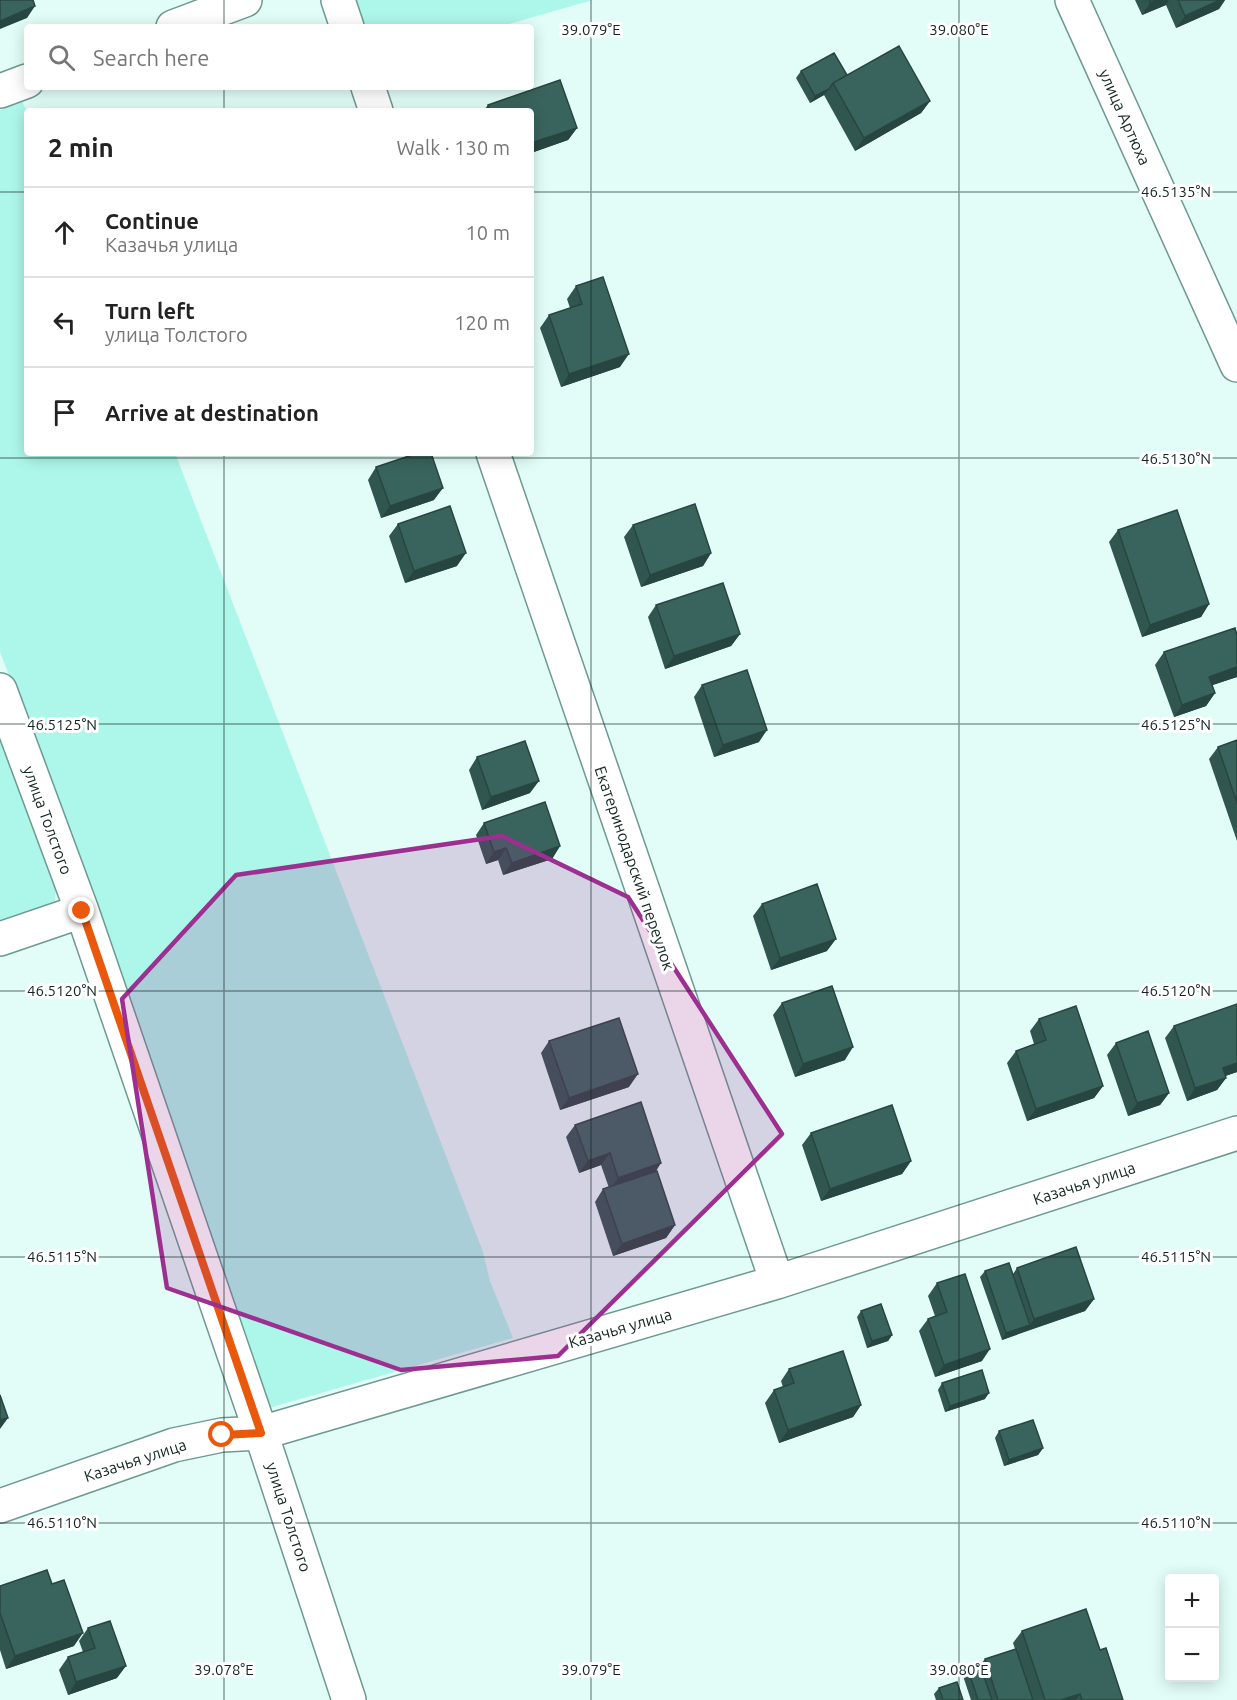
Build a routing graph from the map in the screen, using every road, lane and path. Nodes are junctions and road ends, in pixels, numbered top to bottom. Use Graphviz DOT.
graph roads {
  1 [pos="245,0"];
  2 [pos="338,0"];
  3 [pos="1072,0"];
  4 [pos="180,24"];
  5 [pos="346,24"];
  6 [pos="24,82"];
  7 [pos="369,90"];
  8 [pos="0,92"];
  9 [pos="375,108"];
  10 [pos="1237,365"];
  11 [pos="494,456"];
  12 [pos="0,690"];
  13 [pos="82,911"];
  14 [pos="0,939"];
  15 [pos="1237,1133"];
  16 [pos="777,1282"];
  17 [pos="261,1433"];
  18 [pos="0,1506"];
  19 [pos="349,1700"];
  1 -- 4 [label="street"];
  2 -- 5 [label="street"];
  3 -- 10 [label="street, улица Артюха"];
  6 -- 8 [label="street"];
  7 -- 9 [label="street"];
  11 -- 16 [label="street, Екатеринодарский переулок"];
  12 -- 13 [label="street, улица Толстого"];
  13 -- 14 [label="street"];
  13 -- 17 [label="street, улица Толстого"];
  15 -- 16 [label="street, Казачья улица"];
  16 -- 17 [label="street, Казачья улица"];
  17 -- 18 [label="street, Казачья улица"];
  17 -- 19 [label="street, улица Толстого"];
}
